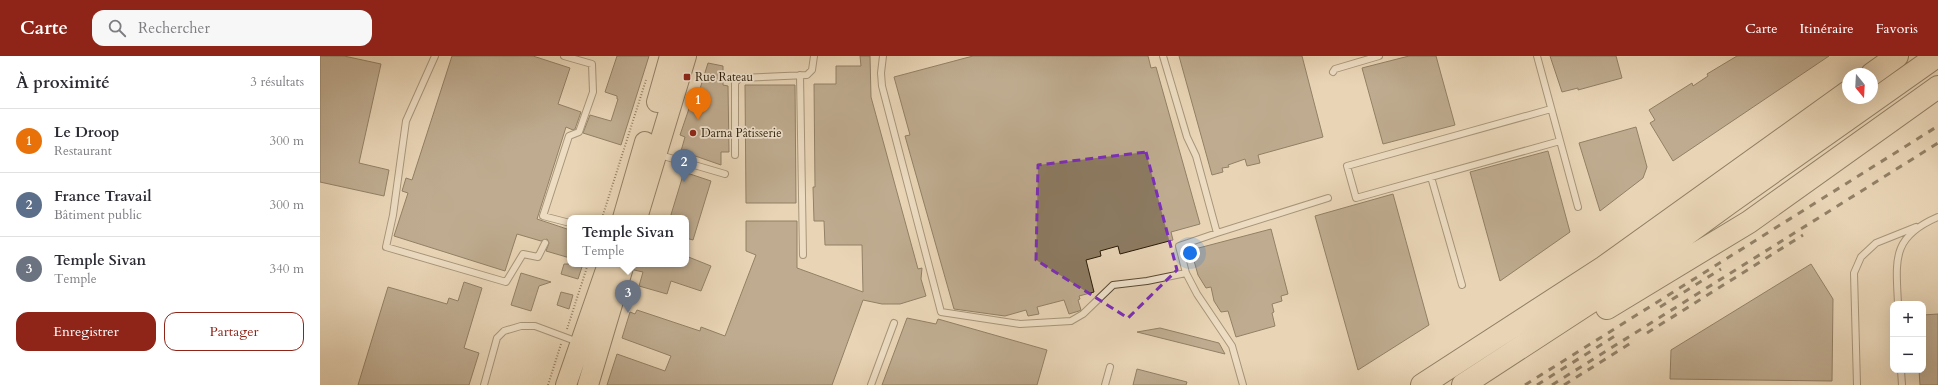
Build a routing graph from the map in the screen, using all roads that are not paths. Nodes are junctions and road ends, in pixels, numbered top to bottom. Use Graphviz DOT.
graph roads {
  1 [pos="435,56"];
  2 [pos="564,56"];
  3 [pos="670,56"];
  4 [pos="686,56"];
  5 [pos="814,56"];
  6 [pos="883,56"];
  7 [pos="1164,56"];
  8 [pos="1379,56"];
  9 [pos="1537,56"];
  10 [pos="1897,56"];
  11 [pos="1937,56"];
  12 [pos="1878,70"];
  13 [pos="1333,72"];
  14 [pos="800,75"];
  15 [pos="1938,87"];
  16 [pos="1842,96"];
  17 [pos="1551,109"];
  18 [pos="1560,141"];
  19 [pos="656,154"];
  20 [pos="735,155"];
  21 [pos="725,174"];
  22 [pos="1431,177"];
  23 [pos="1328,198"];
  24 [pos="1578,207"];
  25 [pos="624,215"];
  26 [pos="638,215"];
  27 [pos="1938,217"];
  28 [pos="567,223"];
  29 [pos="1916,227"];
  30 [pos="1217,233"];
  31 [pos="546,243"];
  32 [pos="802,255"];
  33 [pos="607,267"];
  34 [pos="623,267"];
  35 [pos="1186,273"];
  36 [pos="1462,285"];
  37 [pos="1898,301"];
  38 [pos="894,323"];
  39 [pos="572,340"];
  40 [pos="1110,367"];
  41 [pos="1901,373"];
  42 [pos="1471,380"];
  43 [pos="484,385"];
  44 [pos="566,385"];
  45 [pos="588,385"];
  46 [pos="871,385"];
  47 [pos="1105,385"];
  48 [pos="1243,385"];
  49 [pos="1422,385"];
  50 [pos="1856,385"];
  51 [pos="1902,385"];
  1 -- 31 [label="lane"];
  2 -- 28 [label="lane"];
  3 -- 25 [label="main road"];
  4 -- 19 [label="main road"];
  5 -- 14 [label="lane"];
  6 -- 35 [label="lane"];
  7 -- 30 [label="lane"];
  8 -- 13 [label="lane"];
  9 -- 17 [label="lane"];
  10 -- 12 [label="highway"];
  11 -- 42 [label="highway"];
  14 -- 20 [label="lane"];
  14 -- 32 [label="lane"];
  15 -- 42 [label="highway"];
  16 -- 49 [label="highway"];
  17 -- 18 [label="lane"];
  17 -- 22 [label="lane"];
  18 -- 22 [label="lane"];
  18 -- 24 [label="lane"];
  19 -- 21 [label="lane"];
  19 -- 26 [label="main road"];
  22 -- 36 [label="lane"];
  23 -- 30 [label="lane"];
  27 -- 29 [label="lane"];
  29 -- 37 [label="lane"];
  29 -- 50 [label="lane"];
  30 -- 35 [label="lane"];
  33 -- 39 [label="main road"];
  34 -- 45 [label="main road"];
  35 -- 48 [label="lane"];
  38 -- 46 [label="lane"];
  39 -- 43 [label="lane"];
  39 -- 44 [label="main road"];
  40 -- 47 [label="lane"];
  41 -- 51 [label="lane"];
}
